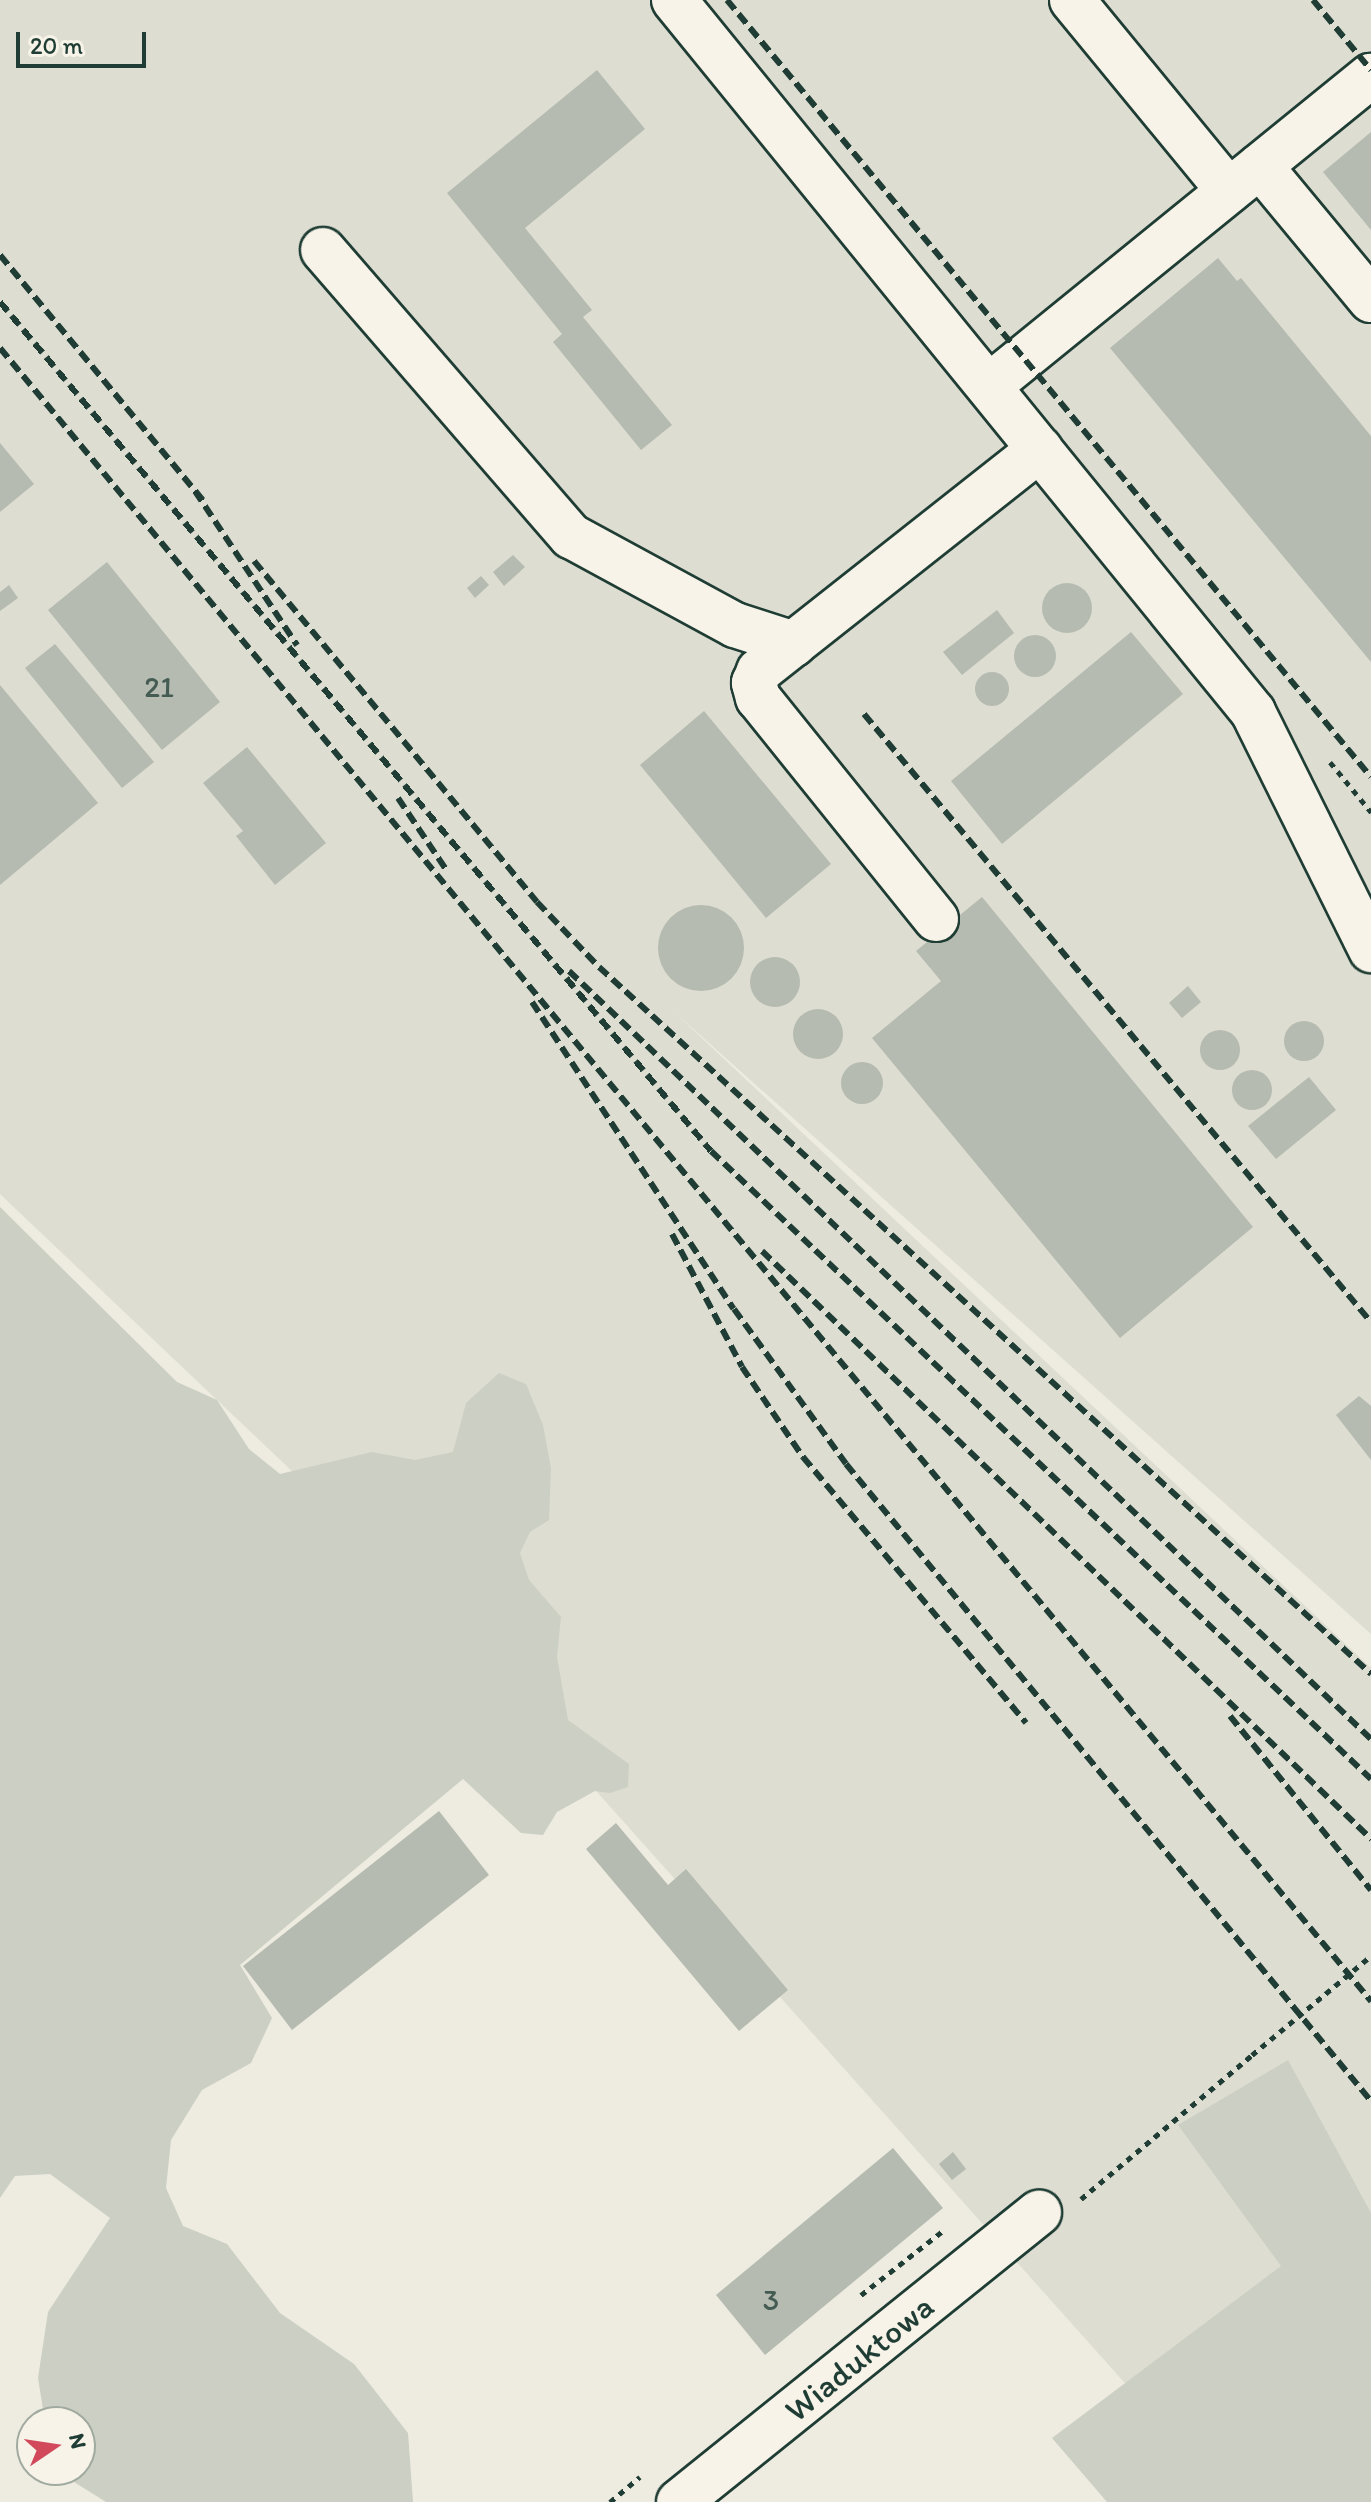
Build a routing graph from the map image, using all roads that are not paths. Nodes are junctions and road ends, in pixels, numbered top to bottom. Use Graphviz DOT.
graph roads {
  1 [pos="674,0"];
  2 [pos="1072,0"];
  3 [pos="1371,76"];
  4 [pos="1245,178"];
  5 [pos="323,250"];
  6 [pos="1371,300"];
  7 [pos="989,386"];
  8 [pos="1040,449"];
  9 [pos="794,644"];
  10 [pos="936,919"];
  11 [pos="1368,928"];
  12 [pos="1039,2213"];
  13 [pos="679,2502"];
  1 -- 7 [label="lane"];
  2 -- 4 [label="lane"];
  3 -- 4 [label="lane"];
  4 -- 6 [label="lane"];
  4 -- 7 [label="lane"];
  5 -- 9 [label="lane"];
  7 -- 8 [label="lane"];
  8 -- 9 [label="lane"];
  8 -- 11 [label="lane"];
  9 -- 10 [label="lane"];
  12 -- 13 [label="lane, Wiaduktowa"];
}
